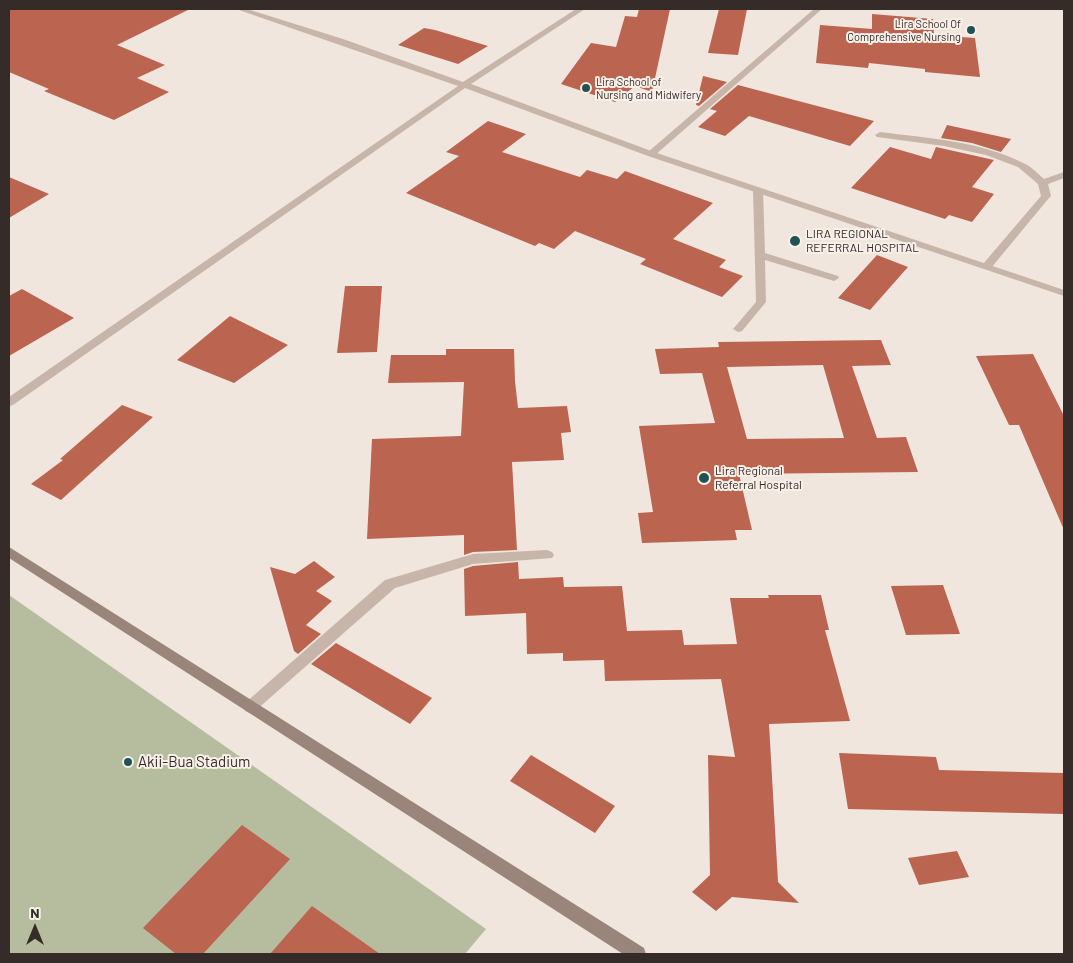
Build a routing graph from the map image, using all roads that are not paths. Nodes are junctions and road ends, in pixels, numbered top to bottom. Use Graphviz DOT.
graph roads {
  1 [pos="240,9"];
  2 [pos="580,9"];
  3 [pos="818,9"];
  4 [pos="464,84"];
  5 [pos="880,135"];
  6 [pos="651,154"];
  7 [pos="1064,175"];
  8 [pos="1043,183"];
  9 [pos="758,190"];
  10 [pos="760,255"];
  11 [pos="987,266"];
  12 [pos="834,278"];
  13 [pos="1064,292"];
  14 [pos="738,329"];
  15 [pos="9,402"];
  16 [pos="9,552"];
  17 [pos="547,555"];
  18 [pos="250,707"];
  19 [pos="638,954"];
  1 -- 4 [label="street"];
  2 -- 4 [label="street"];
  3 -- 6 [label="street"];
  4 -- 6 [label="street"];
  4 -- 15 [label="street"];
  5 -- 8 [label="street"];
  6 -- 9 [label="street"];
  7 -- 8 [label="street"];
  8 -- 11 [label="street"];
  9 -- 10 [label="street"];
  9 -- 11 [label="street"];
  10 -- 12 [label="street"];
  10 -- 14 [label="street"];
  11 -- 13 [label="street"];
  16 -- 18 [label="main road"];
  17 -- 18 [label="street"];
  18 -- 19 [label="main road"];
}
